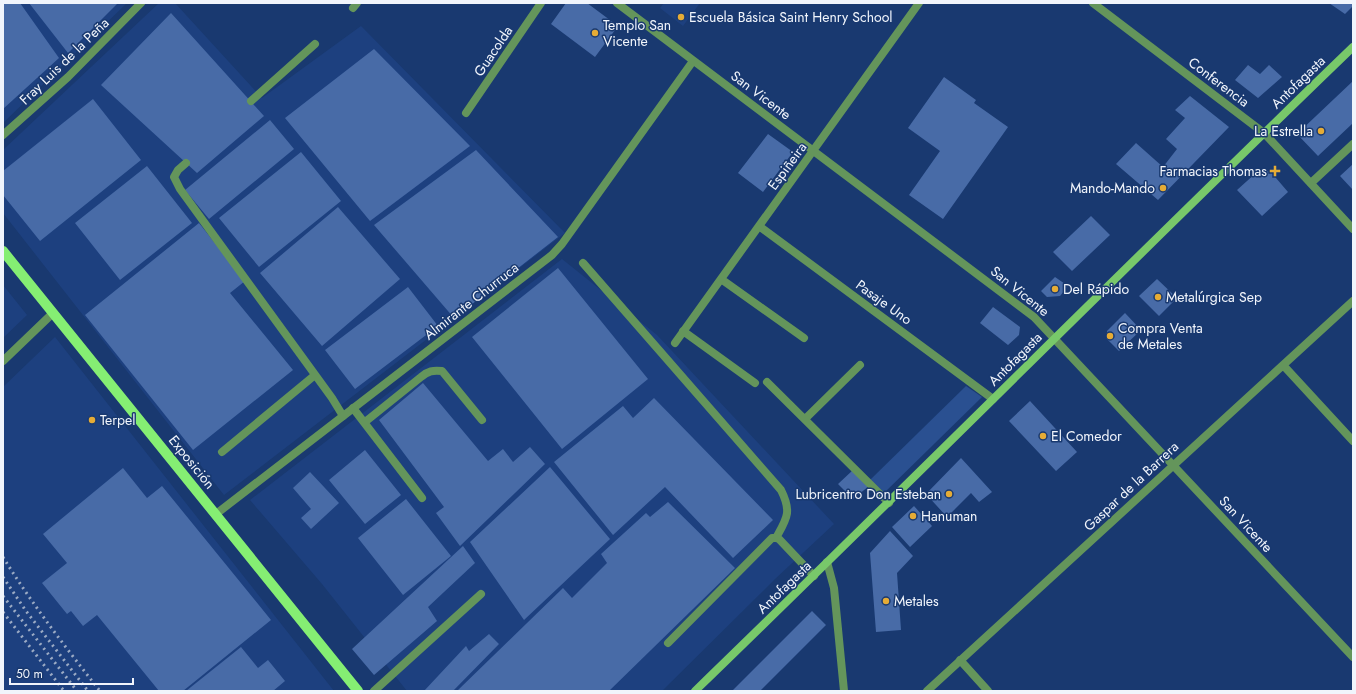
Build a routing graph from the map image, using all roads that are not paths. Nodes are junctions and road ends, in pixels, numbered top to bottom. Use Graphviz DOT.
graph roads {
  1 [pos="141,3"];
  2 [pos="541,3"];
  3 [pos="617,3"];
  4 [pos="919,3"];
  5 [pos="1093,3"];
  6 [pos="314,44"];
  7 [pos="1353,47"];
  8 [pos="693,61"];
  9 [pos="251,102"];
  10 [pos="466,113"];
  11 [pos="1264,132"];
  12 [pos="3,135"];
  13 [pos="1353,144"];
  14 [pos="814,150"];
  15 [pos="186,163"];
  16 [pos="1311,183"];
  17 [pos="1352,225"];
  18 [pos="759,226"];
  19 [pos="3,251"];
  20 [pos="583,263"];
  21 [pos="721,278"];
  22 [pos="1353,300"];
  23 [pos="53,313"];
  24 [pos="683,331"];
  25 [pos="804,338"];
  26 [pos="1054,338"];
  27 [pos="675,343"];
  28 [pos="3,361"];
  29 [pos="860,365"];
  30 [pos="1283,365"];
  31 [pos="315,375"];
  32 [pos="767,382"];
  33 [pos="755,383"];
  34 [pos="993,399"];
  35 [pos="353,408"];
  36 [pos="343,416"];
  37 [pos="805,419"];
  38 [pos="482,420"];
  39 [pos="365,422"];
  40 [pos="1353,441"];
  41 [pos="222,452"];
  42 [pos="1173,465"];
  43 [pos="422,498"];
  44 [pos="889,502"];
  45 [pos="216,514"];
  46 [pos="776,538"];
  47 [pos="827,562"];
  48 [pos="814,576"];
  49 [pos="481,594"];
  50 [pos="668,643"];
  51 [pos="1353,657"];
  52 [pos="960,660"];
  53 [pos="358,691"];
  54 [pos="374,691"];
  55 [pos="696,691"];
  56 [pos="844,691"];
  57 [pos="927,691"];
  58 [pos="988,691"];
  1 -- 12 [label="street, Fray Luis de la Peña"];
  2 -- 10 [label="street, Guacolda"];
  3 -- 8 [label="street, San Vicente"];
  4 -- 14 [label="street, Espiñeira"];
  5 -- 11 [label="street, Conferencia"];
  6 -- 9 [label="street"];
  7 -- 11 [label="main road, Antofagasta"];
  8 -- 14 [label="street, San Vicente"];
  8 -- 35 [label="street, Almirante Churruca"];
  11 -- 16 [label="street, Conferencia"];
  11 -- 26 [label="main road, Antofagasta"];
  13 -- 16 [label="street"];
  14 -- 18 [label="street, Espiñeira"];
  14 -- 26 [label="street, San Vicente"];
  15 -- 31 [label="street"];
  16 -- 17 [label="street, Conferencia"];
  18 -- 21 [label="street, Espiñeira"];
  18 -- 34 [label="street, Pasaje Uno"];
  19 -- 23 [label="main road, Exposición"];
  20 -- 46 [label="street"];
  21 -- 24 [label="street, Espiñeira"];
  21 -- 25 [label="street"];
  22 -- 30 [label="street, Gaspar de la Barrera"];
  23 -- 28 [label="street"];
  23 -- 45 [label="main road, Exposición"];
  24 -- 27 [label="street, Espiñeira"];
  24 -- 33 [label="street"];
  26 -- 34 [label="main road, Antofagasta"];
  26 -- 42 [label="street, San Vicente"];
  29 -- 37 [label="street"];
  30 -- 40 [label="street"];
  30 -- 42 [label="street, Gaspar de la Barrera"];
  31 -- 36 [label="street"];
  31 -- 41 [label="street"];
  32 -- 37 [label="street"];
  34 -- 44 [label="main road, Antofagasta"];
  35 -- 36 [label="street, Almirante Churruca"];
  35 -- 39 [label="street"];
  36 -- 45 [label="street, Almirante Churruca"];
  37 -- 44 [label="street"];
  38 -- 39 [label="street"];
  39 -- 43 [label="street"];
  42 -- 51 [label="street, San Vicente"];
  42 -- 52 [label="street, Gaspar de la Barrera"];
  44 -- 47 [label="main road, Antofagasta"];
  45 -- 53 [label="main road, Exposición"];
  46 -- 48 [label="street"];
  46 -- 50 [label="street"];
  47 -- 48 [label="main road, Antofagasta"];
  47 -- 56 [label="street"];
  48 -- 55 [label="main road, Antofagasta"];
  49 -- 54 [label="street"];
  52 -- 57 [label="street, Gaspar de la Barrera"];
  52 -- 58 [label="street"];
}
